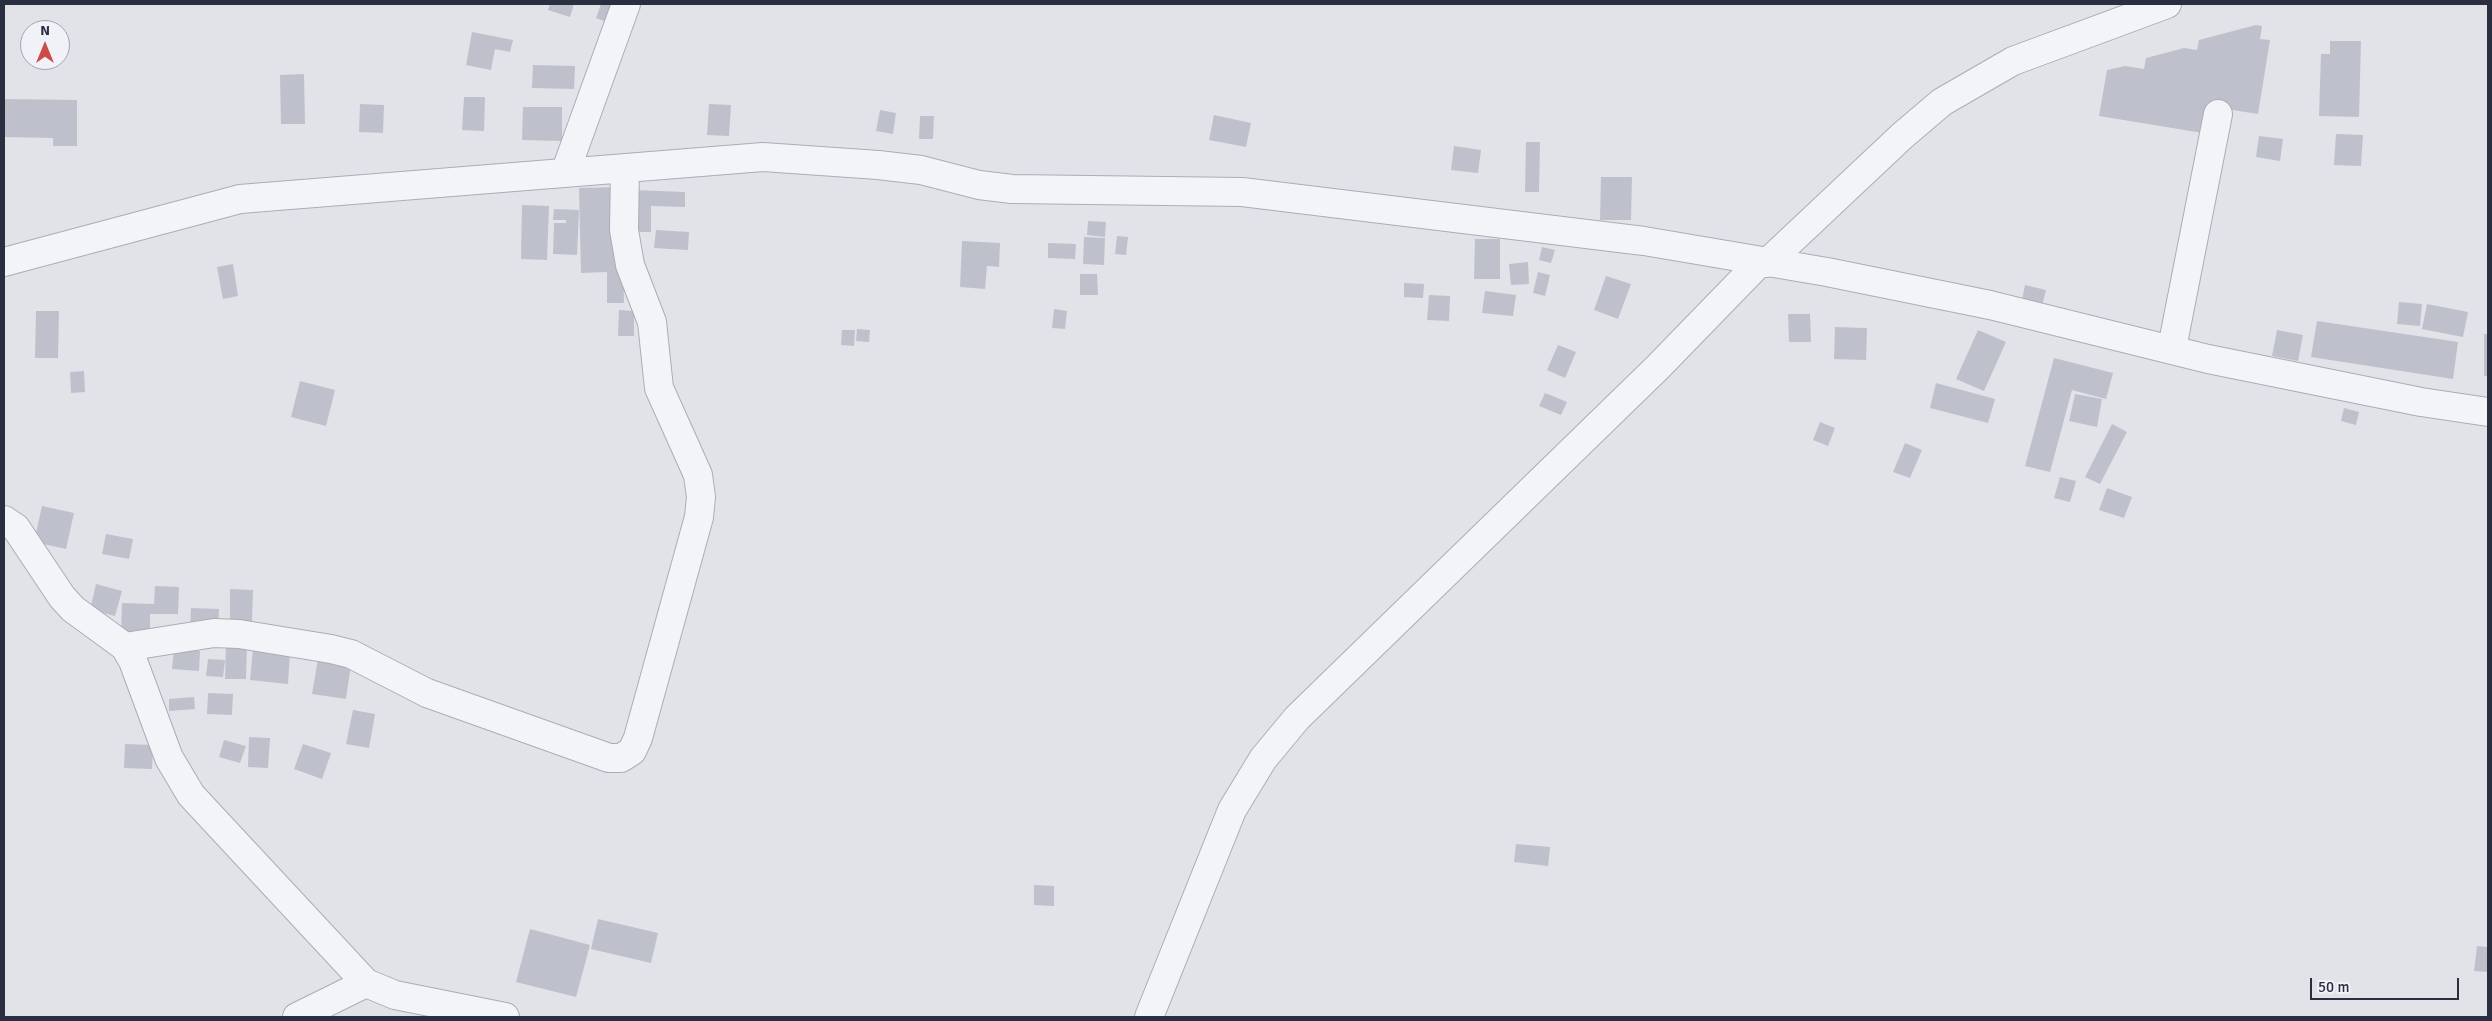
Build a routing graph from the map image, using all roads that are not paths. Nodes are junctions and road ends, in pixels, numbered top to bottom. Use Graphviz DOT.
graph roads {
  1 [pos="626,4"];
  2 [pos="2168,4"];
  3 [pos="2218,114"];
  4 [pos="625,168"];
  5 [pos="565,173"];
  6 [pos="4,262"];
  7 [pos="1764,262"];
  8 [pos="2172,348"];
  9 [pos="2488,412"];
  10 [pos="4,520"];
  11 [pos="125,647"];
  12 [pos="366,983"];
  13 [pos="296,1017"];
  14 [pos="505,1017"];
  15 [pos="1149,1017"];
  1 -- 5 [label="street"];
  2 -- 7 [label="street"];
  3 -- 8 [label="street"];
  4 -- 5 [label="street"];
  4 -- 7 [label="street"];
  4 -- 11 [label="street"];
  5 -- 6 [label="street"];
  7 -- 8 [label="street"];
  7 -- 15 [label="street"];
  8 -- 9 [label="street"];
  10 -- 11 [label="street"];
  11 -- 12 [label="street"];
  12 -- 13 [label="street"];
  12 -- 14 [label="street"];
}
